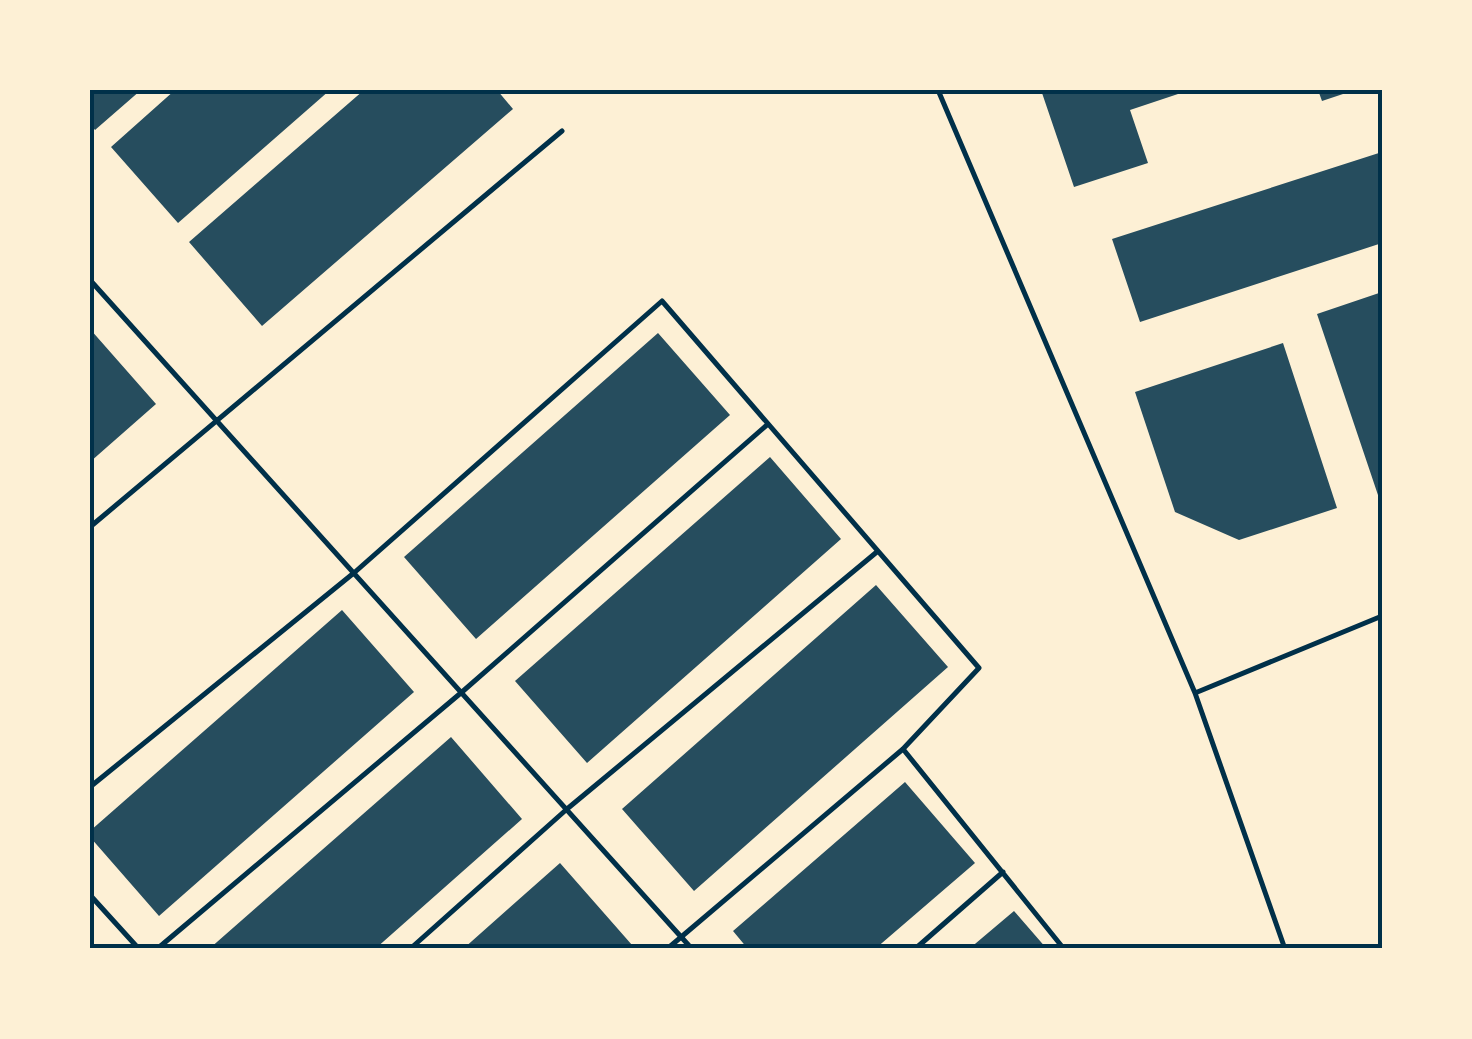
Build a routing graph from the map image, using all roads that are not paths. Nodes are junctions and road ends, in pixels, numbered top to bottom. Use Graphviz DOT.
graph roads {
  1 [pos="938,90"];
  2 [pos="562,131"];
  3 [pos="90,280"];
  4 [pos="218,420"];
  5 [pos="768,424"];
  6 [pos="90,526"];
  7 [pos="878,551"];
  8 [pos="355,572"];
  9 [pos="1382,616"];
  10 [pos="462,692"];
  11 [pos="1195,693"];
  12 [pos="903,749"];
  13 [pos="90,787"];
  14 [pos="567,809"];
  15 [pos="1003,872"];
  16 [pos="90,896"];
  17 [pos="681,937"];
  18 [pos="139,949"];
  19 [pos="157,949"];
  20 [pos="410,949"];
  21 [pos="667,949"];
  22 [pos="692,949"];
  23 [pos="914,949"];
  24 [pos="1064,949"];
  25 [pos="1285,949"];
  1 -- 11 [label="lane"];
  2 -- 4 [label="lane"];
  3 -- 4 [label="lane"];
  4 -- 6 [label="lane"];
  4 -- 8 [label="lane"];
  5 -- 7 [label="lane"];
  5 -- 8 [label="lane"];
  5 -- 10 [label="lane"];
  7 -- 12 [label="lane"];
  7 -- 14 [label="lane"];
  8 -- 10 [label="lane"];
  8 -- 13 [label="lane"];
  9 -- 11 [label="lane"];
  10 -- 14 [label="lane"];
  10 -- 19 [label="lane"];
  11 -- 25 [label="lane"];
  12 -- 15 [label="lane"];
  12 -- 17 [label="lane"];
  14 -- 17 [label="lane"];
  14 -- 20 [label="lane"];
  15 -- 23 [label="lane"];
  15 -- 24 [label="lane"];
  16 -- 18 [label="lane"];
  17 -- 21 [label="lane"];
  17 -- 22 [label="lane"];
}
